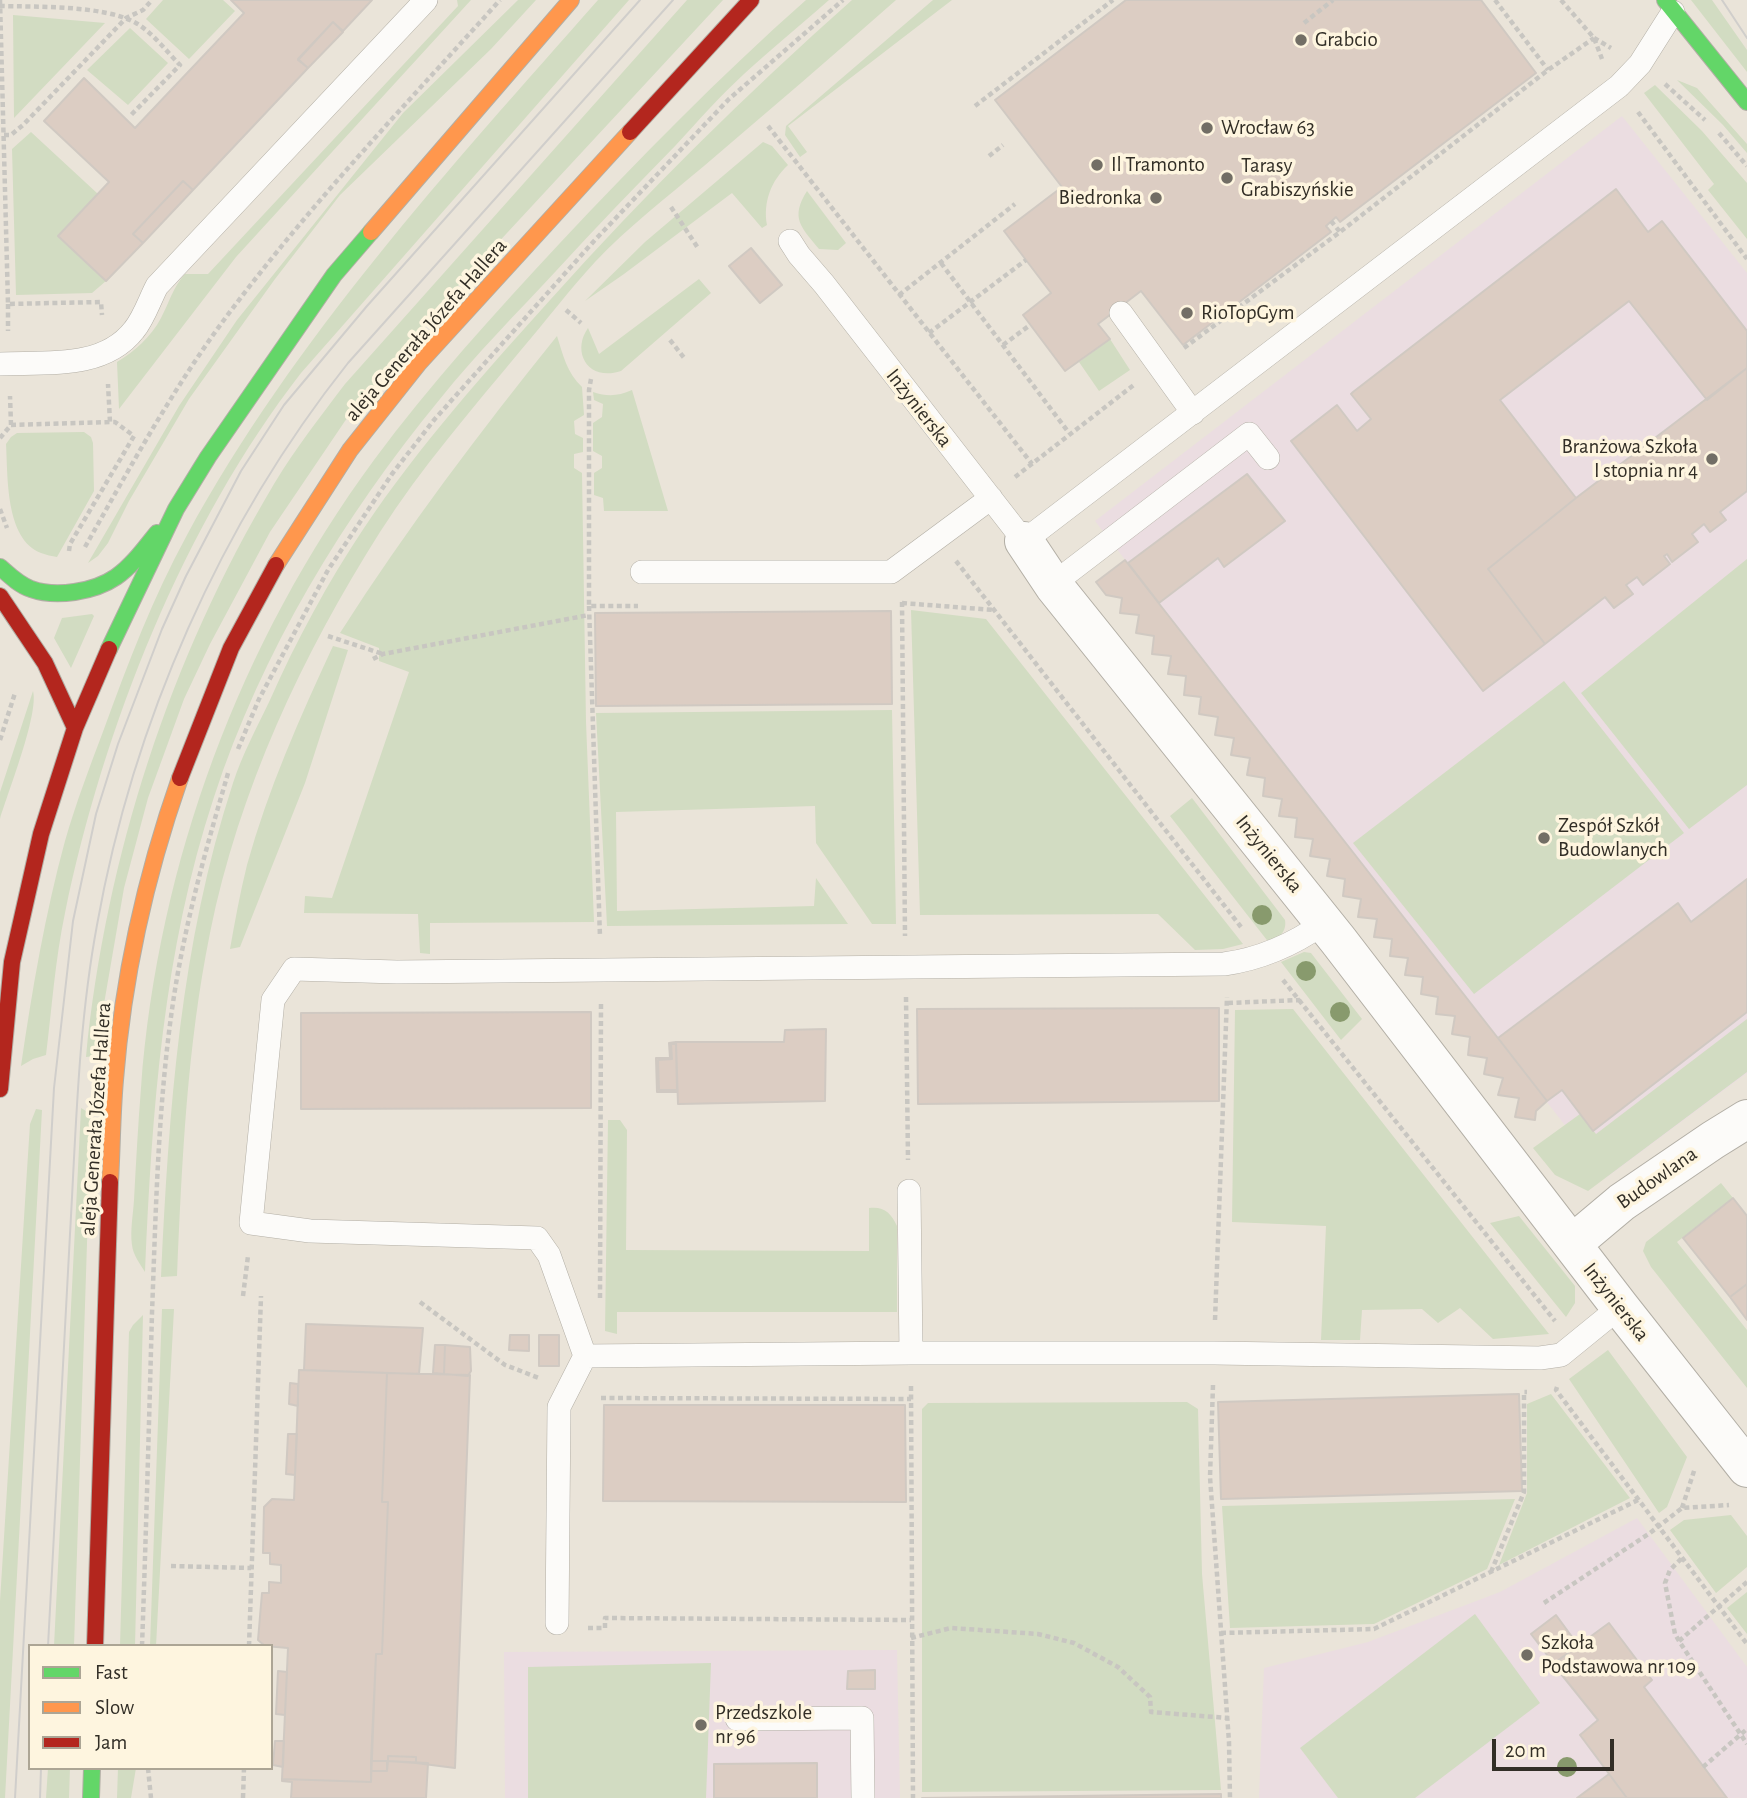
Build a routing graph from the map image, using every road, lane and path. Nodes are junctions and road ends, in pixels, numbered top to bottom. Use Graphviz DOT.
graph roads {
  1 [pos="0,0"];
  2 [pos="152,0"];
  3 [pos="426,0"];
  4 [pos="500,0"];
  5 [pos="571,0"];
  6 [pos="751,0"];
  7 [pos="843,0"];
  8 [pos="1113,0"];
  9 [pos="1333,0"];
  10 [pos="1495,0"];
  11 [pos="1561,0"];
  12 [pos="0,6"];
  13 [pos="1669,6"];
  14 [pos="0,18"];
  15 [pos="126,19"];
  16 [pos="1304,23"];
  17 [pos="1594,38"];
  18 [pos="1548,70"];
  19 [pos="1655,76"];
  20 [pos="1619,86"];
  21 [pos="1747,102"];
  22 [pos="975,106"];
  23 [pos="131,115"];
  24 [pos="768,126"];
  25 [pos="4,135"];
  26 [pos="1003,145"];
  27 [pos="989,156"];
  28 [pos="1747,166"];
  29 [pos="1015,204"];
  30 [pos="671,207"];
  31 [pos="1331,221"];
  32 [pos="1340,232"];
  33 [pos="790,241"];
  34 [pos="698,248"];
  35 [pos="1747,259"];
  36 [pos="1026,260"];
  37 [pos="941,263"];
  38 [pos="899,295"];
  39 [pos="971,301"];
  40 [pos="566,310"];
  41 [pos="1121,313"];
  42 [pos="581,323"];
  43 [pos="1030,325"];
  44 [pos="102,326"];
  45 [pos="929,334"];
  46 [pos="670,340"];
  47 [pos="1003,345"];
  48 [pos="685,359"];
  49 [pos="0,364"];
  50 [pos="1159,367"];
  51 [pos="108,380"];
  52 [pos="1193,413"];
  53 [pos="110,422"];
  54 [pos="11,425"];
  55 [pos="1069,433"];
  56 [pos="1268,458"];
  57 [pos="991,498"];
  58 [pos="176,509"];
  59 [pos="939,536"];
  60 [pos="1024,541"];
  61 [pos="83,551"];
  62 [pos="68,555"];
  63 [pos="0,567"];
  64 [pos="642,572"];
  65 [pos="1053,584"];
  66 [pos="0,596"];
  67 [pos="902,603"];
  68 [pos="589,615"];
  69 [pos="328,636"];
  70 [pos="383,654"];
  71 [pos="373,659"];
  72 [pos="16,692"];
  73 [pos="75,728"];
  74 [pos="0,740"];
  75 [pos="234,757"];
  76 [pos="230,768"];
  77 [pos="1324,923"];
  78 [pos="1263,955"];
  79 [pos="905,966"];
  80 [pos="1300,1000"];
  81 [pos="1228,1003"];
  82 [pos="0,1089"];
  83 [pos="1746,1123"];
  84 [pos="909,1191"];
  85 [pos="251,1223"];
  86 [pos="1572,1244"];
  87 [pos="243,1296"];
  88 [pos="261,1296"];
  89 [pos="420,1302"];
  90 [pos="1620,1307"];
  91 [pos="911,1353"];
  92 [pos="1561,1355"];
  93 [pos="585,1356"];
  94 [pos="568,1389"];
  95 [pos="1556,1390"];
  96 [pos="1534,1391"];
  97 [pos="1545,1391"];
  98 [pos="911,1399"];
  99 [pos="1697,1461"];
  100 [pos="1744,1486"];
  101 [pos="1638,1500"];
  102 [pos="1682,1508"];
  103 [pos="1660,1527"];
  104 [pos="1682,1558"];
  105 [pos="171,1566"];
  106 [pos="251,1568"];
  107 [pos="1491,1572"];
  108 [pos="1747,1582"];
  109 [pos="1544,1603"];
  110 [pos="1719,1608"];
  111 [pos="911,1620"];
  112 [pos="557,1623"];
  113 [pos="1221,1633"];
  114 [pos="911,1638"];
  115 [pos="1679,1641"];
  116 [pos="95,1644"];
  117 [pos="142,1644"];
  118 [pos="249,1644"];
  119 [pos="1747,1644"];
  120 [pos="1228,1718"];
  121 [pos="737,1719"];
  122 [pos="1747,1728"];
  123 [pos="1740,1735"];
  124 [pos="1747,1744"];
  125 [pos="1703,1767"];
  126 [pos="92,1770"];
  127 [pos="148,1770"];
  128 [pos="244,1770"];
  129 [pos="91,1798"];
  130 [pos="151,1798"];
  131 [pos="243,1798"];
  132 [pos="863,1798"];
  133 [pos="913,1798"];
  1 -- 12 [label="path"];
  2 -- 15 [label="path"];
  3 -- 49 [label="lane"];
  4 -- 61 [label="path"];
  5 -- 58 [label="main road"];
  6 -- 116 [label="main road, aleja Generała Józefa Hallera"];
  7 -- 75 [label="path"];
  8 -- 22 [label="path"];
  9 -- 16 [label="path"];
  10 -- 18 [label="path"];
  11 -- 17 [label="path"];
  12 -- 14 [label="path"];
  12 -- 15 [label="path"];
  13 -- 20 [label="lane"];
  13 -- 21 [label="main road"];
  14 -- 25 [label="path"];
  15 -- 23 [label="path"];
  15 -- 25 [label="path"];
  17 -- 18 [label="path"];
  17 -- 20 [label="path"];
  18 -- 32 [label="path"];
  19 -- 28 [label="path"];
  20 -- 35 [label="path"];
  20 -- 52 [label="lane"];
  24 -- 38 [label="path"];
  25 -- 44 [label="path"];
  26 -- 27 [label="path"];
  29 -- 37 [label="path"];
  30 -- 34 [label="path"];
  31 -- 32 [label="path"];
  32 -- 50 [label="path"];
  33 -- 57 [label="lane, Inżynierska"];
  36 -- 39 [label="path"];
  37 -- 38 [label="path"];
  37 -- 39 [label="path"];
  38 -- 45 [label="path"];
  39 -- 45 [label="path"];
  39 -- 47 [label="path"];
  40 -- 42 [label="path"];
  41 -- 50 [label="lane"];
  43 -- 47 [label="path"];
  45 -- 55 [label="path"];
  46 -- 48 [label="path"];
  47 -- 55 [label="path"];
  50 -- 52 [label="lane"];
  50 -- 55 [label="path"];
  51 -- 53 [label="path"];
  52 -- 60 [label="lane"];
  53 -- 54 [label="path"];
  53 -- 62 [label="path"];
  56 -- 65 [label="lane"];
  57 -- 59 [label="lane"];
  57 -- 60 [label="lane, Inżynierska"];
  58 -- 63 [label="main road"];
  58 -- 73 [label="main road"];
  59 -- 64 [label="lane"];
  59 -- 78 [label="path"];
  60 -- 65 [label="street, Inżynierska"];
  65 -- 77 [label="street, Inżynierska"];
  66 -- 73 [label="main road"];
  67 -- 79 [label="path"];
  68 -- 70 [label="path"];
  69 -- 70 [label="path"];
  70 -- 71 [label="path"];
  72 -- 74 [label="path"];
  73 -- 82 [label="main road"];
  76 -- 117 [label="path"];
  77 -- 78 [label="lane"];
  77 -- 86 [label="street, Inżynierska"];
  78 -- 79 [label="lane"];
  78 -- 80 [label="path"];
  79 -- 84 [label="path"];
  79 -- 85 [label="lane"];
  80 -- 81 [label="path"];
  80 -- 92 [label="path"];
  83 -- 86 [label="street, Budowlana"];
  84 -- 91 [label="lane"];
  85 -- 87 [label="path"];
  85 -- 93 [label="lane"];
  86 -- 90 [label="street, Inżynierska"];
  88 -- 106 [label="path"];
  89 -- 94 [label="path"];
  90 -- 92 [label="lane"];
  90 -- 100 [label="street, Inżynierska"];
  91 -- 92 [label="lane"];
  91 -- 93 [label="lane"];
  91 -- 98 [label="path"];
  92 -- 95 [label="path"];
  93 -- 94 [label="lane"];
  94 -- 98 [label="path"];
  94 -- 112 [label="lane"];
  95 -- 97 [label="path"];
  95 -- 101 [label="path"];
  96 -- 107 [label="path"];
  98 -- 111 [label="path"];
  99 -- 102 [label="path"];
  100 -- 102 [label="path"];
  101 -- 103 [label="path"];
  101 -- 107 [label="path"];
  102 -- 103 [label="path"];
  103 -- 104 [label="path"];
  103 -- 109 [label="path"];
  104 -- 110 [label="path"];
  104 -- 115 [label="path"];
  105 -- 106 [label="path"];
  106 -- 118 [label="path"];
  107 -- 113 [label="path"];
  108 -- 110 [label="path"];
  110 -- 115 [label="path"];
  110 -- 119 [label="path"];
  111 -- 112 [label="path"];
  111 -- 114 [label="path"];
  114 -- 120 [label="path"];
  114 -- 133 [label="path"];
  115 -- 123 [label="path"];
  121 -- 132 [label="lane"];
  122 -- 123 [label="path"];
  123 -- 124 [label="path"];
  123 -- 125 [label="path"];
  126 -- 129 [label="main road"];
  127 -- 130 [label="path"];
  128 -- 131 [label="path"];
}
